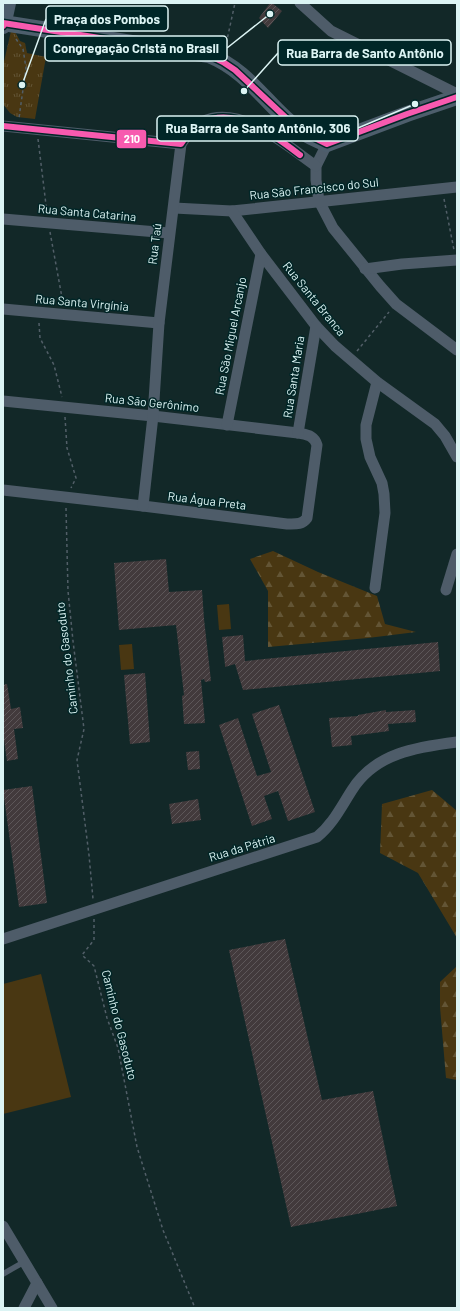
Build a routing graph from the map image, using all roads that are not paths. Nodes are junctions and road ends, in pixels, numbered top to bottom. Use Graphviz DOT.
graph roads {
  1 [pos="8,3"];
  2 [pos="300,3"];
  3 [pos="6,25"];
  4 [pos="457,94"];
  5 [pos="457,97"];
  6 [pos="3,126"];
  7 [pos="181,144"];
  8 [pos="327,144"];
  9 [pos="316,166"];
  10 [pos="457,187"];
  11 [pos="319,201"];
  12 [pos="174,208"];
  13 [pos="232,211"];
  14 [pos="3,219"];
  15 [pos="169,233"];
  16 [pos="262,254"];
  17 [pos="457,260"];
  18 [pos="365,269"];
  19 [pos="3,309"];
  20 [pos="159,323"];
  21 [pos="316,326"];
  22 [pos="457,350"];
  23 [pos="377,382"];
  24 [pos="3,401"];
  25 [pos="153,416"];
  26 [pos="227,425"];
  27 [pos="298,433"];
  28 [pos="457,457"];
  29 [pos="3,490"];
  30 [pos="143,506"];
  31 [pos="457,554"];
  32 [pos="375,588"];
  33 [pos="446,590"];
  34 [pos="457,742"];
  35 [pos="3,939"];
  36 [pos="3,1226"];
  37 [pos="24,1262"];
  38 [pos="3,1274"];
  39 [pos="37,1283"];
  40 [pos="24,1308"];
  41 [pos="52,1308"];
  1 -- 3 [label="street"];
  2 -- 4 [label="street"];
  3 -- 8 [label="street"];
  5 -- 8 [label="street"];
  6 -- 7 [label="street"];
  7 -- 9 [label="street"];
  7 -- 12 [label="street, Rua Taú"];
  8 -- 9 [label="street"];
  9 -- 11 [label="street"];
  10 -- 11 [label="street, Rua São Francisco do Sul"];
  11 -- 13 [label="street, Rua São Francisco do Sul"];
  11 -- 18 [label="street"];
  12 -- 13 [label="street, Rua São Francisco do Sul"];
  12 -- 15 [label="street, Rua Taú"];
  13 -- 16 [label="street, Rua Santa Branca"];
  14 -- 15 [label="street, Rua Santa Catarina"];
  15 -- 20 [label="street, Rua Taú"];
  16 -- 21 [label="street, Rua Santa Branca"];
  16 -- 26 [label="street, Rua São Miguel Arcanjo"];
  17 -- 18 [label="street"];
  18 -- 22 [label="street"];
  19 -- 20 [label="street, Rua Santa Virgínia"];
  20 -- 25 [label="street, Rua Taú"];
  21 -- 23 [label="street, Rua Santa Branca"];
  21 -- 27 [label="street, Rua Santa Maria"];
  23 -- 28 [label="street, Rua Santa Branca"];
  23 -- 32 [label="street"];
  24 -- 25 [label="street, Rua São Gerônimo"];
  25 -- 26 [label="street, Rua São Gerônimo"];
  25 -- 30 [label="street, Rua Taú"];
  26 -- 27 [label="street, Rua São Gerônimo"];
  27 -- 30 [label="street, Rua Água Preta"];
  29 -- 30 [label="street, Rua Água Preta"];
  31 -- 33 [label="street"];
  34 -- 35 [label="street, Rua da Pátria"];
  36 -- 37 [label="street"];
  37 -- 38 [label="lane"];
  37 -- 39 [label="street"];
  39 -- 40 [label="street"];
  39 -- 41 [label="street"];
}
